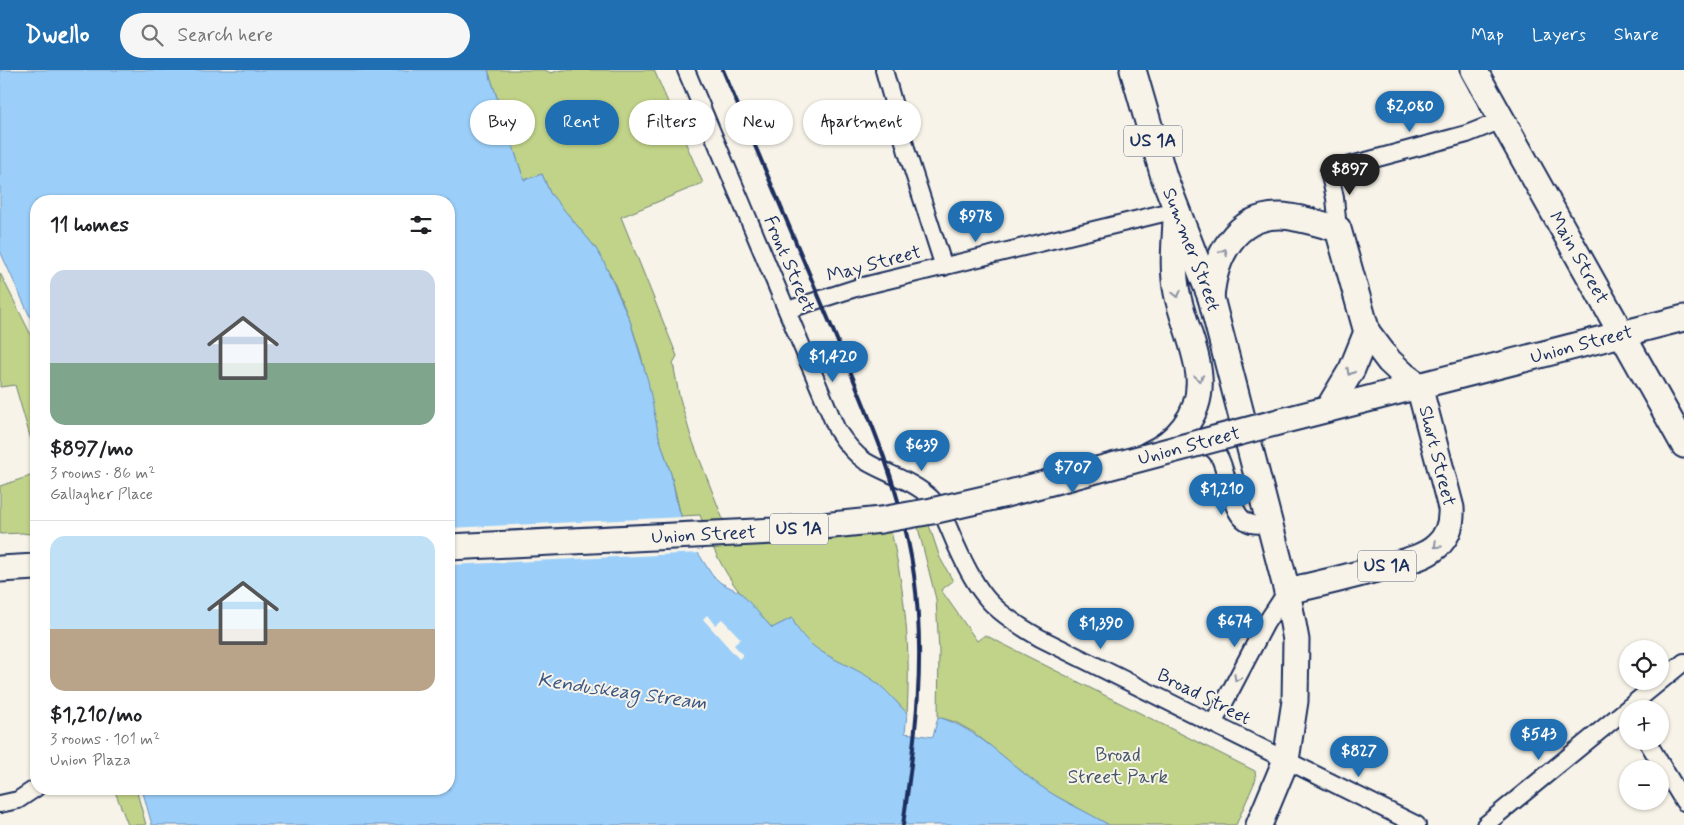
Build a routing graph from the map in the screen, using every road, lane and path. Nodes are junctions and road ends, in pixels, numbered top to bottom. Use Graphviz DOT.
graph roads {
  1 [pos="686,70"];
  2 [pos="884,70"];
  3 [pos="1133,70"];
  4 [pos="1474,70"];
  5 [pos="1502,120"];
  6 [pos="1176,210"];
  7 [pos="1338,229"];
  8 [pos="944,266"];
  9 [pos="1211,298"];
  10 [pos="787,310"];
  11 [pos="1684,318"];
  12 [pos="1366,332"];
  13 [pos="1620,334"];
  14 [pos="1419,386"];
  15 [pos="1328,409"];
  16 [pos="1684,445"];
  17 [pos="1142,458"];
  18 [pos="942,513"];
  19 [pos="1269,523"];
  20 [pos="455,547"];
  21 [pos="30,567"];
  22 [pos="0,569"];
  23 [pos="1287,591"];
  24 [pos="1684,662"];
  25 [pos="1638,700"];
  26 [pos="1619,716"];
  27 [pos="1213,724"];
  28 [pos="1652,750"];
  29 [pos="1286,760"];
  30 [pos="30,792"];
  31 [pos="1684,802"];
  32 [pos="0,804"];
  33 [pos="1259,825"];
  34 [pos="1417,825"];
  35 [pos="1485,825"];
  1 -- 10 [label="street, Front Street"];
  2 -- 8 [label="street"];
  3 -- 6 [label="main road, Summer Street / US 1A"];
  4 -- 5 [label="main road, Main Street"];
  5 -- 7 [label="street"];
  5 -- 13 [label="main road, Main Street"];
  6 -- 8 [label="street, May Street"];
  6 -- 9 [label="main road, Summer Street / US 1A"];
  6 -- 17 [label="main road, US 1A, one-way, bridge"];
  9 -- 7 [label="main road, one-way"];
  7 -- 12 [label="main road"];
  8 -- 10 [label="street, May Street"];
  9 -- 19 [label="main road, Summer Street / US 1A"];
  10 -- 18 [label="street, Front Street"];
  11 -- 13 [label="main road, Union Street"];
  12 -- 14 [label="main road"];
  12 -- 15 [label="main road, one-way"];
  13 -- 14 [label="main road, Union Street"];
  13 -- 16 [label="main road, Main Street"];
  14 -- 15 [label="main road, Union Street / US 1A"];
  14 -- 23 [label="main road, Short Street / US 1A, one-way"];
  15 -- 17 [label="main road, Union Street / US 1A, bridge"];
  17 -- 20 [label="main road, Union Street / US 1A, bridge"];
  18 -- 19 [label="street"];
  18 -- 27 [label="street, Broad Street"];
  19 -- 23 [label="main road, US 1A"];
  21 -- 22 [label="main road"];
  23 -- 27 [label="street, one-way"];
  23 -- 29 [label="main road"];
  24 -- 25 [label="street"];
  26 -- 35 [label="street"];
  27 -- 29 [label="street, Broad Street"];
  28 -- 31 [label="street"];
  29 -- 33 [label="main road"];
  29 -- 34 [label="street, Broad Street"];
  30 -- 32 [label="street"];
}
